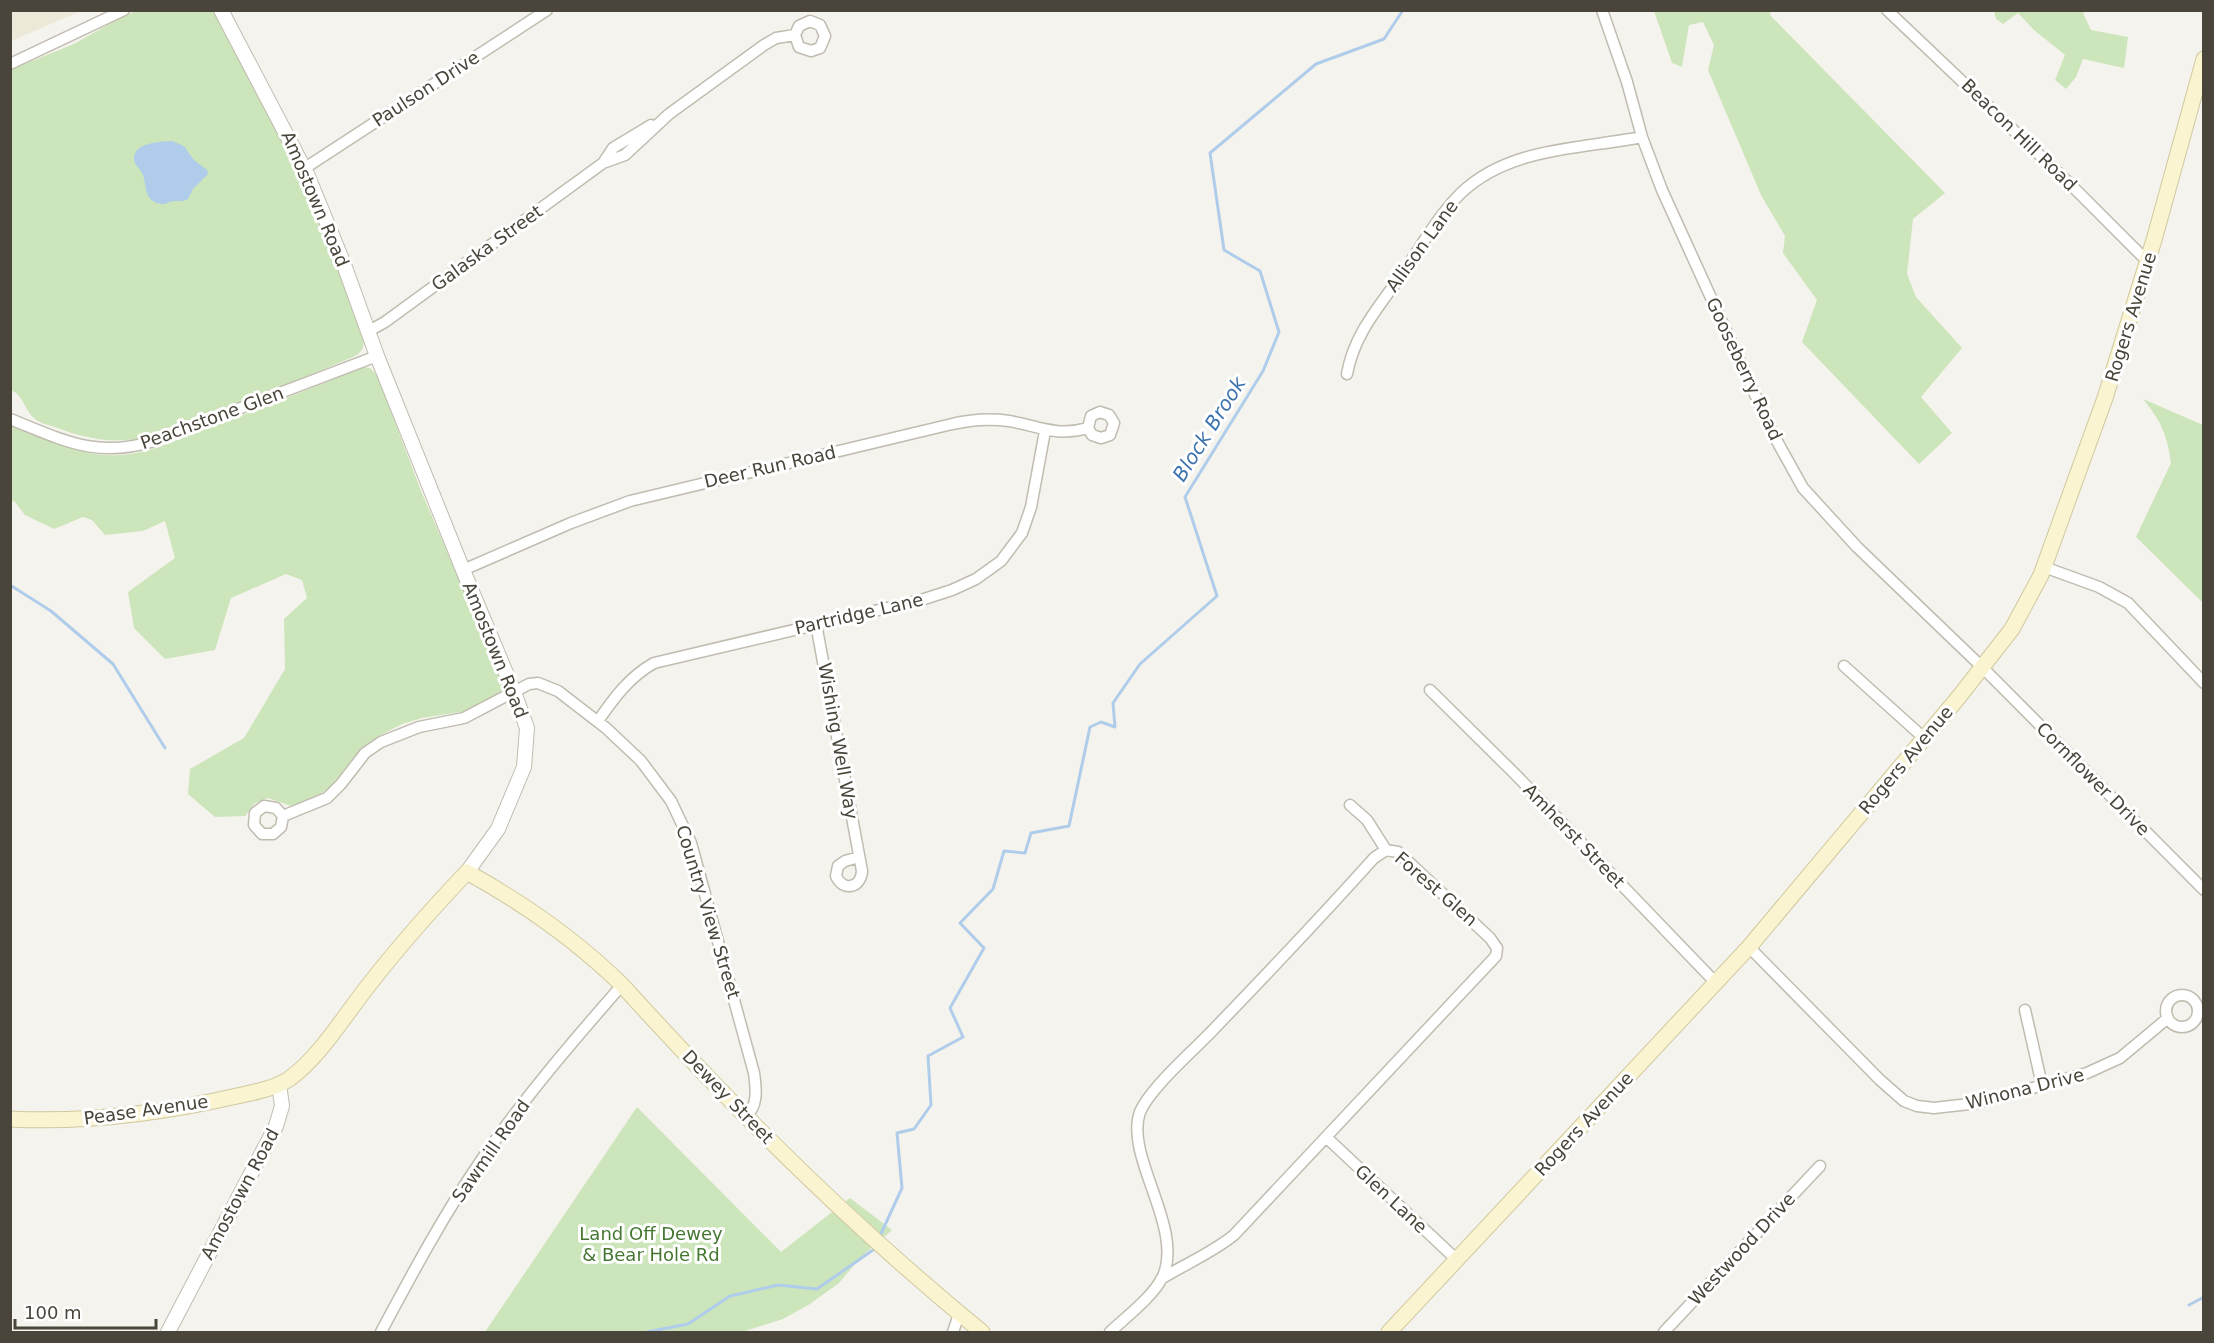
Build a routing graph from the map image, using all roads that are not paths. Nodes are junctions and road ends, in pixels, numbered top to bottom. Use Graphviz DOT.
graph roads {
  1 [pos="124,10"];
  2 [pos="221,10"];
  3 [pos="547,10"];
  4 [pos="1602,10"];
  5 [pos="1887,10"];
  6 [pos="795,35"];
  7 [pos="2204,59"];
  8 [pos="10,64"];
  9 [pos="1642,136"];
  10 [pos="305,168"];
  11 [pos="2148,262"];
  12 [pos="369,331"];
  13 [pos="377,356"];
  14 [pos="1347,374"];
  15 [pos="10,419"];
  16 [pos="1088,428"];
  17 [pos="1044,431"];
  18 [pos="2044,567"];
  19 [pos="462,570"];
  20 [pos="816,624"];
  21 [pos="1844,666"];
  22 [pos="1983,668"];
  23 [pos="2204,683"];
  24 [pos="1430,690"];
  25 [pos="514,692"];
  26 [pos="598,722"];
  27 [pos="1924,738"];
  28 [pos="1350,805"];
  29 [pos="283,816"];
  30 [pos="1386,850"];
  31 [pos="859,857"];
  32 [pos="467,872"];
  33 [pos="2204,890"];
  34 [pos="1749,947"];
  35 [pos="1716,983"];
  36 [pos="622,985"];
  37 [pos="2025,1010"];
  38 [pos="2168,1018"];
  39 [pos="279,1084"];
  40 [pos="2042,1085"];
  41 [pos="745,1117"];
  42 [pos="10,1119"];
  43 [pos="1326,1137"];
  44 [pos="1820,1166"];
  45 [pos="1457,1260"];
  46 [pos="1161,1279"];
  47 [pos="959,1314"];
  48 [pos="168,1332"];
  49 [pos="381,1332"];
  50 [pos="953,1332"];
  51 [pos="982,1332"];
  52 [pos="1110,1332"];
  53 [pos="1389,1332"];
  54 [pos="1664,1332"];
  1 -- 8 [label="street"];
  2 -- 10 [label="street, Amostown Road"];
  3 -- 10 [label="street, Paulson Drive"];
  4 -- 9 [label="street, Gooseberry Road"];
  5 -- 11 [label="street, Beacon Hill Road"];
  6 -- 12 [label="street, Galaska Street"];
  7 -- 11 [label="main road, Rogers Avenue"];
  9 -- 14 [label="street, Allison Lane"];
  9 -- 22 [label="street, Gooseberry Road"];
  10 -- 12 [label="street, Amostown Road"];
  11 -- 18 [label="main road, Rogers Avenue"];
  12 -- 13 [label="street, Amostown Road"];
  13 -- 15 [label="street, Peachstone Glen"];
  13 -- 19 [label="street, Amostown Road"];
  16 -- 17 [label="street, Deer Run Road"];
  17 -- 19 [label="street, Deer Run Road"];
  17 -- 20 [label="street, Partridge Lane"];
  18 -- 22 [label="main road, Rogers Avenue"];
  18 -- 23 [label="street"];
  19 -- 25 [label="street, Amostown Road"];
  20 -- 26 [label="street, Partridge Lane"];
  20 -- 31 [label="street, Wishing Well Way"];
  21 -- 27 [label="street"];
  22 -- 27 [label="main road, Rogers Avenue"];
  22 -- 33 [label="street, Cornflower Drive"];
  24 -- 35 [label="street, Amherst Street"];
  25 -- 26 [label="street, Country View Street"];
  25 -- 29 [label="street, Country View Street"];
  25 -- 32 [label="street, Amostown Road"];
  26 -- 41 [label="street, Country View Street"];
  27 -- 34 [label="main road, Rogers Avenue"];
  28 -- 30 [label="street"];
  30 -- 43 [label="street, Forest Glen"];
  30 -- 46 [label="street, Forest Glen"];
  32 -- 36 [label="main road, Dewey Street"];
  32 -- 39 [label="main road, Amostown Road"];
  34 -- 35 [label="main road, Rogers Avenue"];
  34 -- 40 [label="street, Winona Drive"];
  35 -- 45 [label="main road, Rogers Avenue"];
  36 -- 41 [label="main road, Dewey Street"];
  36 -- 49 [label="street, Sawmill Road"];
  37 -- 40 [label="street"];
  38 -- 40 [label="street, Winona Drive"];
  39 -- 42 [label="main road, Pease Avenue"];
  39 -- 48 [label="street, Amostown Road"];
  41 -- 47 [label="main road, Dewey Street"];
  43 -- 45 [label="street, Glen Lane"];
  43 -- 46 [label="street, Forest Glen"];
  44 -- 54 [label="street, Westwood Drive"];
  45 -- 53 [label="main road, Rogers Avenue"];
  46 -- 52 [label="street, Forest Glen"];
  47 -- 50 [label="street"];
  47 -- 51 [label="main road, Dewey Street"];
}
